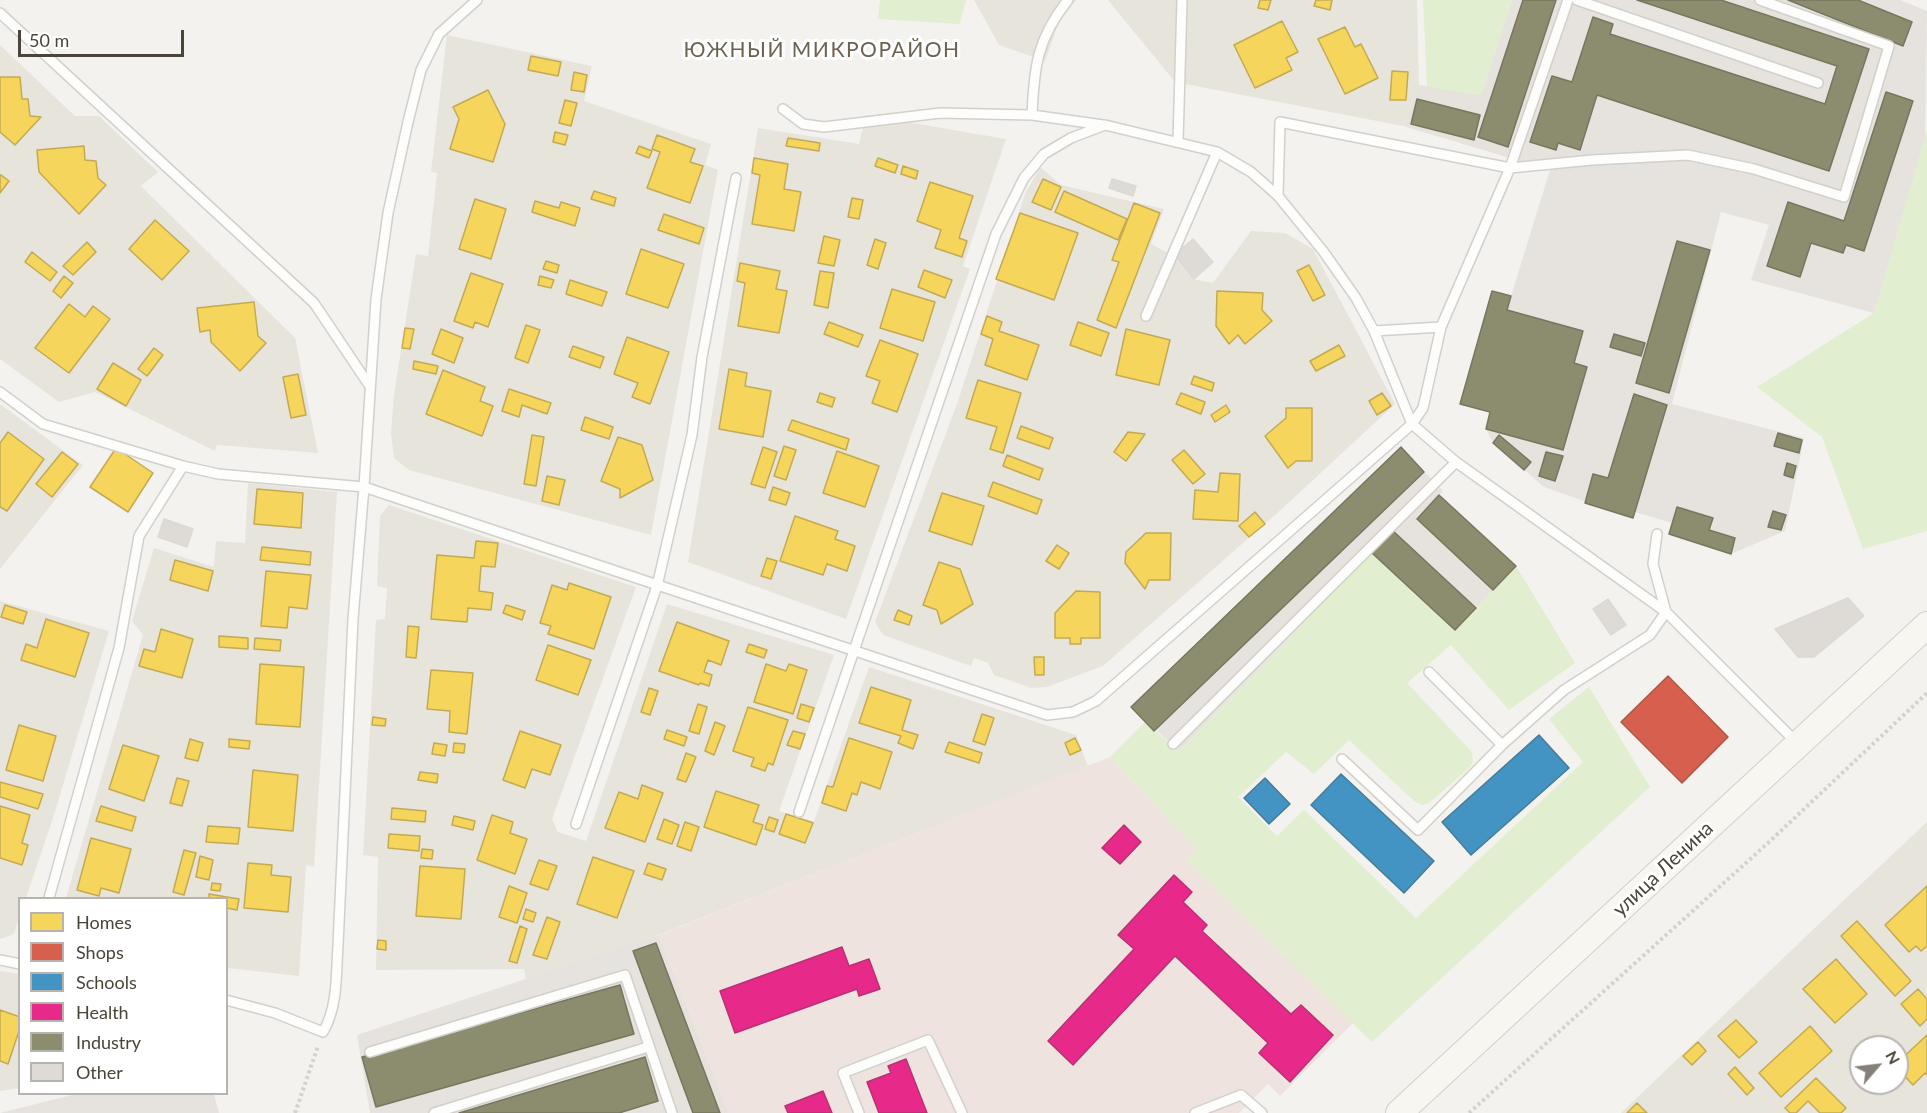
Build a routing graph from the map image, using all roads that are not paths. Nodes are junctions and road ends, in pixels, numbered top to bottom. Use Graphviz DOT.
graph roads {
  1 [pos="477,0"];
  2 [pos="1068,0"];
  3 [pos="1182,0"];
  4 [pos="1568,0"];
  5 [pos="1576,0"];
  6 [pos="1760,0"];
  7 [pos="0,13"];
  8 [pos="1818,83"];
  9 [pos="783,109"];
  10 [pos="1032,115"];
  11 [pos="1105,125"];
  12 [pos="1178,142"];
  13 [pos="1217,152"];
  14 [pos="1510,168"];
  15 [pos="736,178"];
  16 [pos="1278,195"];
  17 [pos="1146,316"];
  18 [pos="1441,327"];
  19 [pos="1374,332"];
  20 [pos="369,385"];
  21 [pos="0,392"];
  22 [pos="1412,424"];
  23 [pos="1456,462"];
  24 [pos="183,466"];
  25 [pos="364,487"];
  26 [pos="1657,534"];
  27 [pos="657,586"];
  28 [pos="1666,612"];
  29 [pos="1927,625"];
  30 [pos="854,651"];
  31 [pos="1429,672"];
  32 [pos="1173,744"];
  33 [pos="1502,744"];
  34 [pos="1798,744"];
  35 [pos="1342,759"];
  36 [pos="799,812"];
  37 [pos="576,824"];
  38 [pos="49,897"];
  39 [pos="0,960"];
  40 [pos="18,964"];
  41 [pos="228,1001"];
  42 [pos="648,1047"];
  43 [pos="370,1052"];
  44 [pos="434,1113"];
  45 [pos="672,1113"];
  46 [pos="859,1113"];
  47 [pos="962,1113"];
  48 [pos="1195,1113"];
  49 [pos="1262,1113"];
  50 [pos="1399,1113"];
  1 -- 20 [label="lane"];
  2 -- 10 [label="lane"];
  3 -- 12 [label="lane"];
  4 -- 14 [label="lane"];
  5 -- 8 [label="lane"];
  6 -- 14 [label="lane"];
  7 -- 20 [label="lane"];
  9 -- 10 [label="lane"];
  10 -- 11 [label="lane"];
  11 -- 12 [label="lane"];
  11 -- 30 [label="lane"];
  12 -- 13 [label="lane"];
  13 -- 16 [label="lane"];
  13 -- 17 [label="lane"];
  14 -- 16 [label="lane"];
  14 -- 18 [label="lane"];
  15 -- 27 [label="lane"];
  16 -- 19 [label="lane"];
  18 -- 19 [label="lane"];
  18 -- 22 [label="lane"];
  19 -- 22 [label="lane"];
  20 -- 25 [label="lane"];
  21 -- 24 [label="lane"];
  22 -- 23 [label="lane"];
  22 -- 30 [label="lane"];
  23 -- 28 [label="lane"];
  23 -- 32 [label="lane"];
  24 -- 25 [label="lane"];
  24 -- 38 [label="lane"];
  25 -- 27 [label="lane"];
  25 -- 41 [label="lane"];
  26 -- 28 [label="lane"];
  27 -- 30 [label="lane"];
  27 -- 37 [label="lane"];
  28 -- 33 [label="lane"];
  28 -- 34 [label="lane"];
  29 -- 34 [label="street, улица Ленина"];
  30 -- 36 [label="lane"];
  31 -- 33 [label="lane"];
  33 -- 35 [label="lane"];
  34 -- 50 [label="street, улица Ленина"];
  39 -- 40 [label="lane"];
  42 -- 43 [label="lane"];
  42 -- 44 [label="lane"];
  42 -- 45 [label="lane"];
  46 -- 47 [label="lane"];
  48 -- 49 [label="lane"];
}
